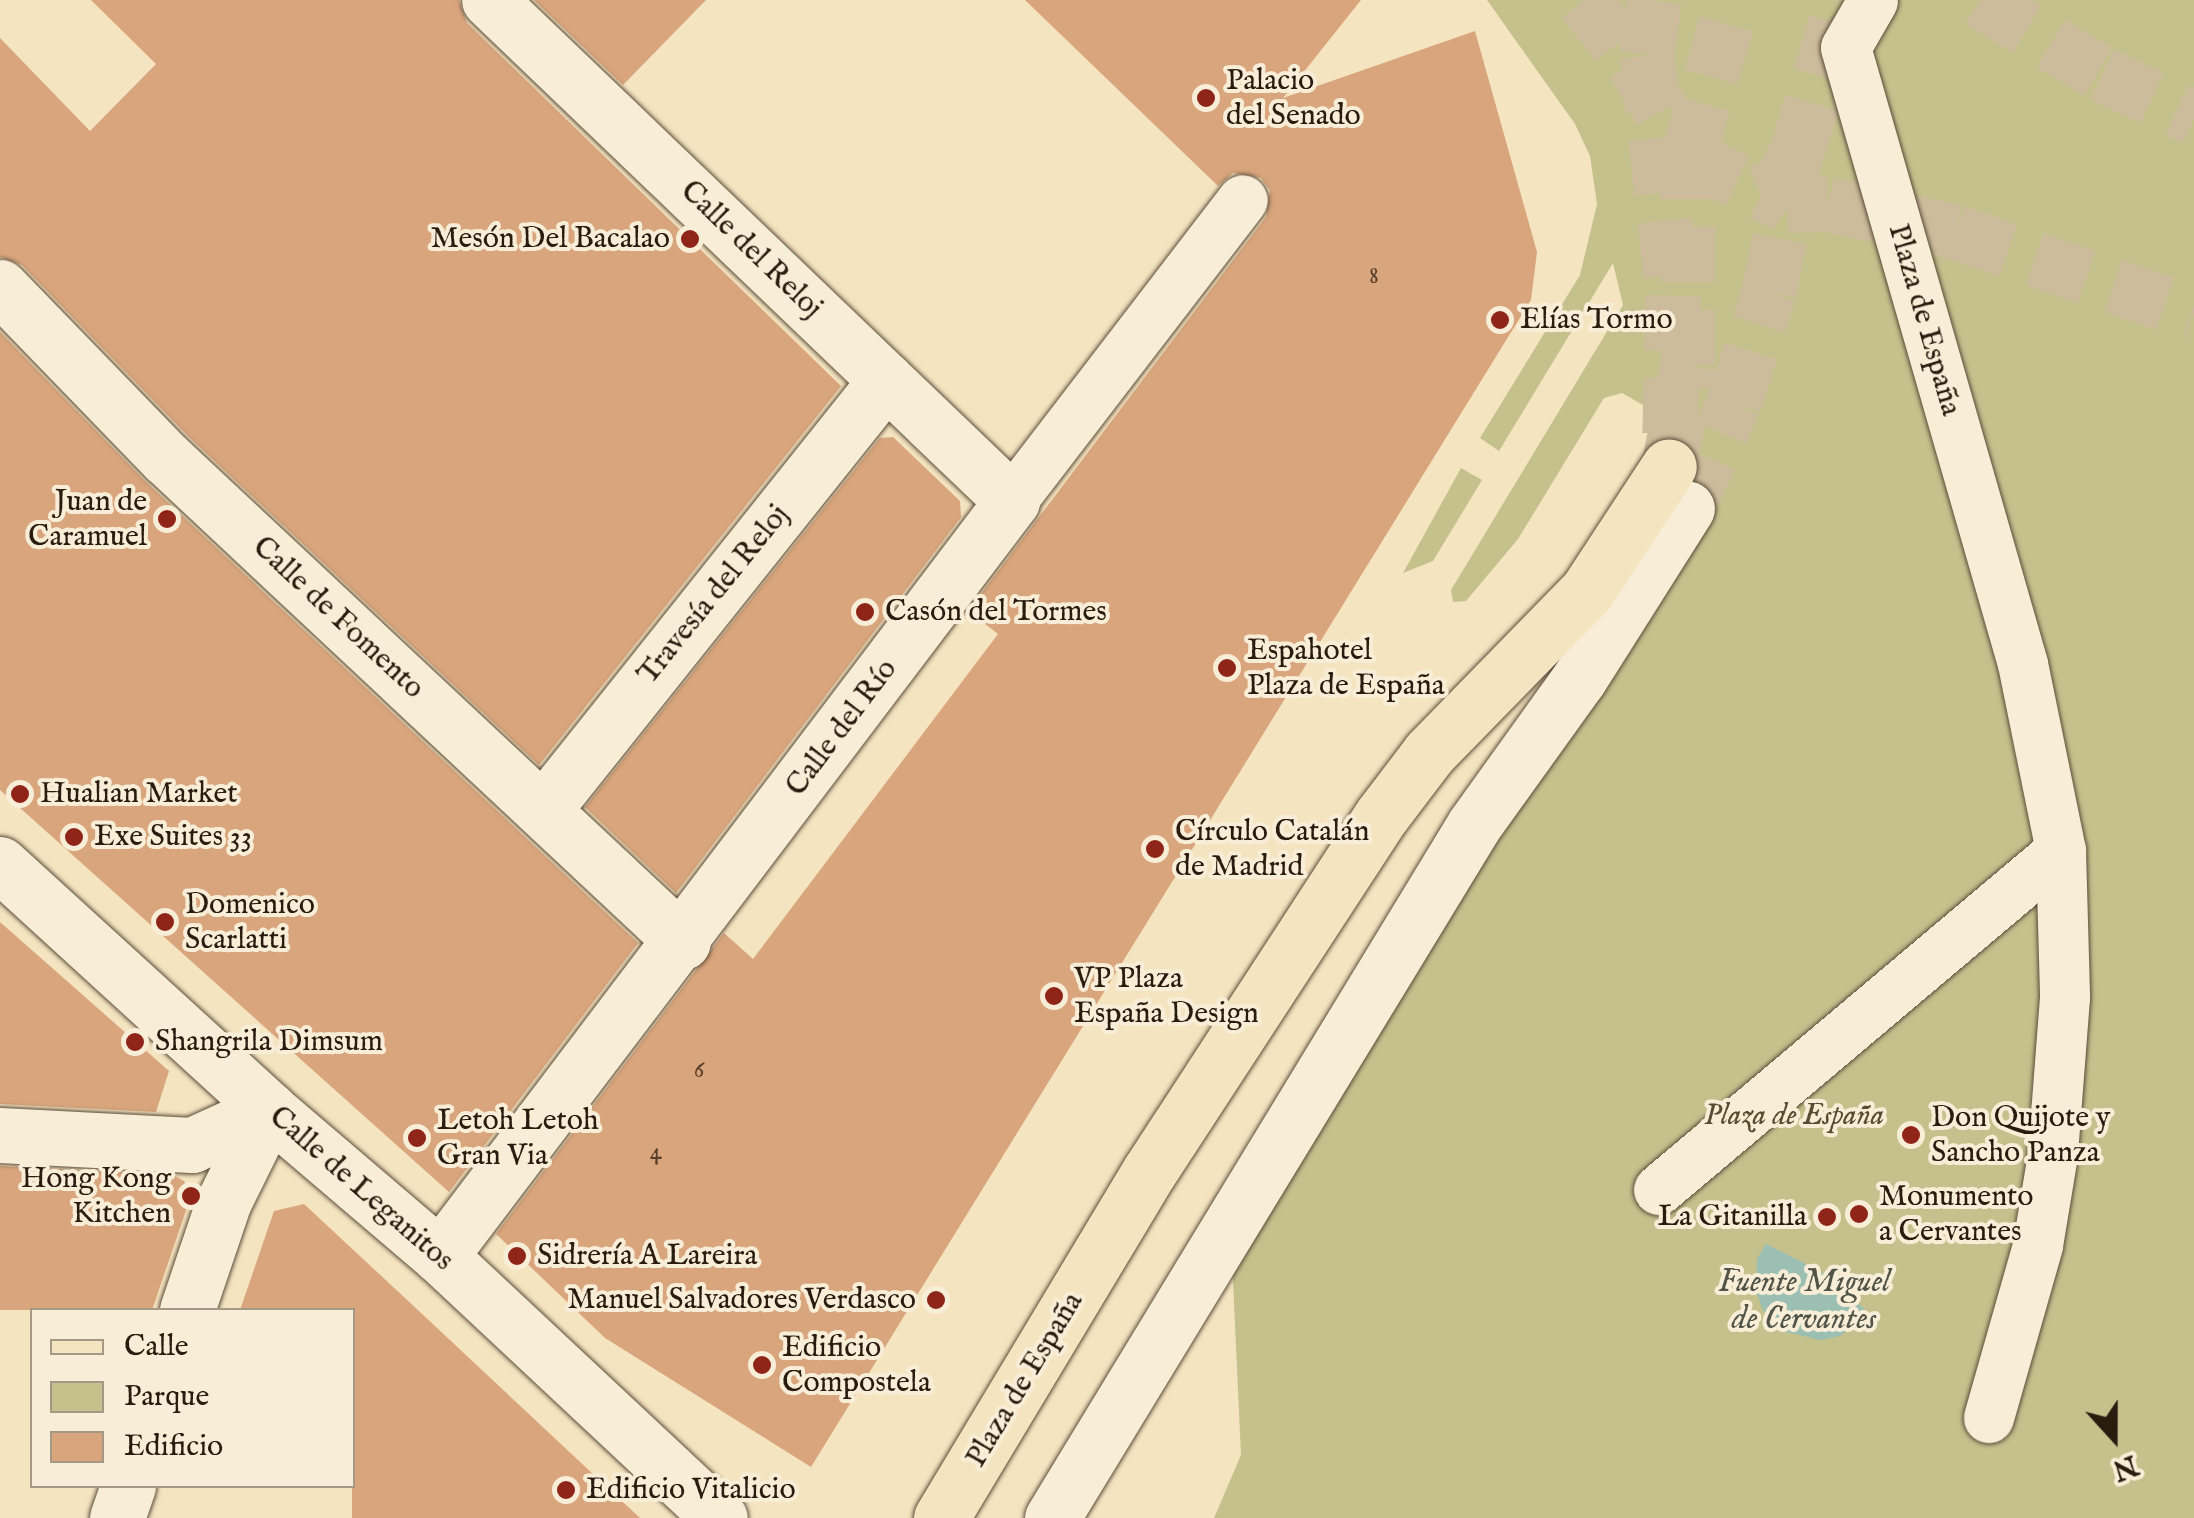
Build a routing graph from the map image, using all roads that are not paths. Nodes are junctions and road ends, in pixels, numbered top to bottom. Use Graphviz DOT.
graph roads {
  1 [pos="489,0"];
  2 [pos="1873,0"];
  3 [pos="1243,200"];
  4 [pos="0,288"];
  5 [pos="886,380"];
  6 [pos="1678,487"];
  7 [pos="1012,501"];
  8 [pos="543,810"];
  9 [pos="2061,851"];
  10 [pos="0,864"];
  11 [pos="683,942"];
  12 [pos="269,1110"];
  13 [pos="0,1135"];
  14 [pos="192,1145"];
  15 [pos="1659,1190"];
  16 [pos="224,1202"];
  17 [pos="440,1256"];
  18 [pos="188,1308"];
  19 [pos="1989,1418"];
  20 [pos="127,1488"];
  21 [pos="117,1518"];
  22 [pos="720,1518"];
  23 [pos="942,1518"];
  24 [pos="1052,1518"];
  1 -- 5 [label="street, Calle del Reloj"];
  2 -- 9 [label="street, Plaza de España"];
  3 -- 7 [label="street, Calle del Río"];
  4 -- 8 [label="street, Calle de Fomento"];
  5 -- 7 [label="street, Calle del Reloj"];
  5 -- 8 [label="street, Travesía del Reloj"];
  6 -- 23 [label="main road, Plaza de España"];
  6 -- 24 [label="street, Plaza de España"];
  7 -- 11 [label="street, Calle del Río"];
  8 -- 11 [label="street, Calle de Fomento"];
  9 -- 15 [label="street"];
  9 -- 19 [label="street, Plaza de España"];
  10 -- 12 [label="street, Calle de Leganitos"];
  11 -- 17 [label="street, Calle del Río"];
  12 -- 14 [label="street"];
  12 -- 16 [label="street"];
  12 -- 17 [label="street, Calle de Leganitos"];
  13 -- 14 [label="street"];
  14 -- 16 [label="street"];
  16 -- 18 [label="street"];
  17 -- 22 [label="street, Calle de Leganitos"];
  20 -- 21 [label="street"];
}
